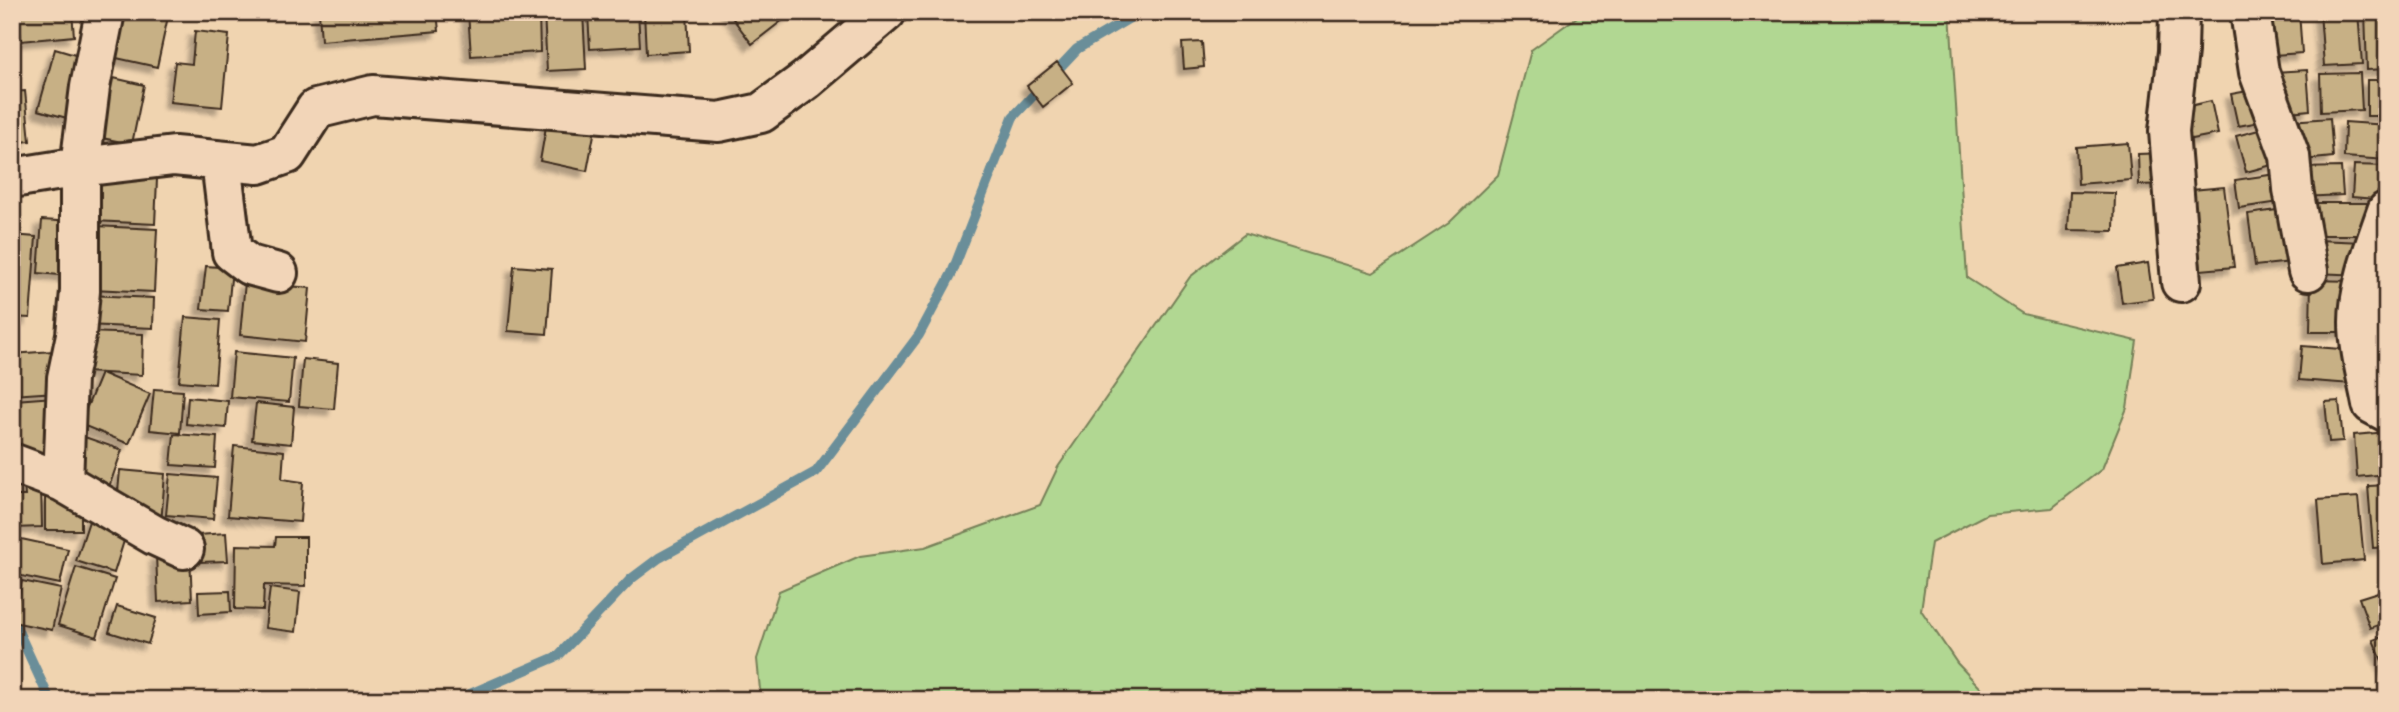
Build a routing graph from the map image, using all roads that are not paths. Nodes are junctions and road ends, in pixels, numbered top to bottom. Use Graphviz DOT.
graph roads {
  1 [pos="105,12"];
  2 [pos="2179,12"];
  3 [pos="2250,12"];
  4 [pos="864,18"];
  5 [pos="221,162"];
  6 [pos="80,167"];
  7 [pos="12,178"];
  8 [pos="2387,211"];
  9 [pos="2308,271"];
  10 [pos="278,273"];
  11 [pos="2181,282"];
  12 [pos="2387,412"];
  13 [pos="12,463"];
  14 [pos="62,482"];
  15 [pos="184,549"];
  1 -- 6 [label="street"];
  2 -- 11 [label="street"];
  3 -- 9 [label="street"];
  4 -- 5 [label="street"];
  5 -- 6 [label="street"];
  5 -- 10 [label="street"];
  6 -- 7 [label="street"];
  6 -- 14 [label="street"];
  8 -- 12 [label="street"];
  13 -- 14 [label="street"];
  14 -- 15 [label="street"];
}
